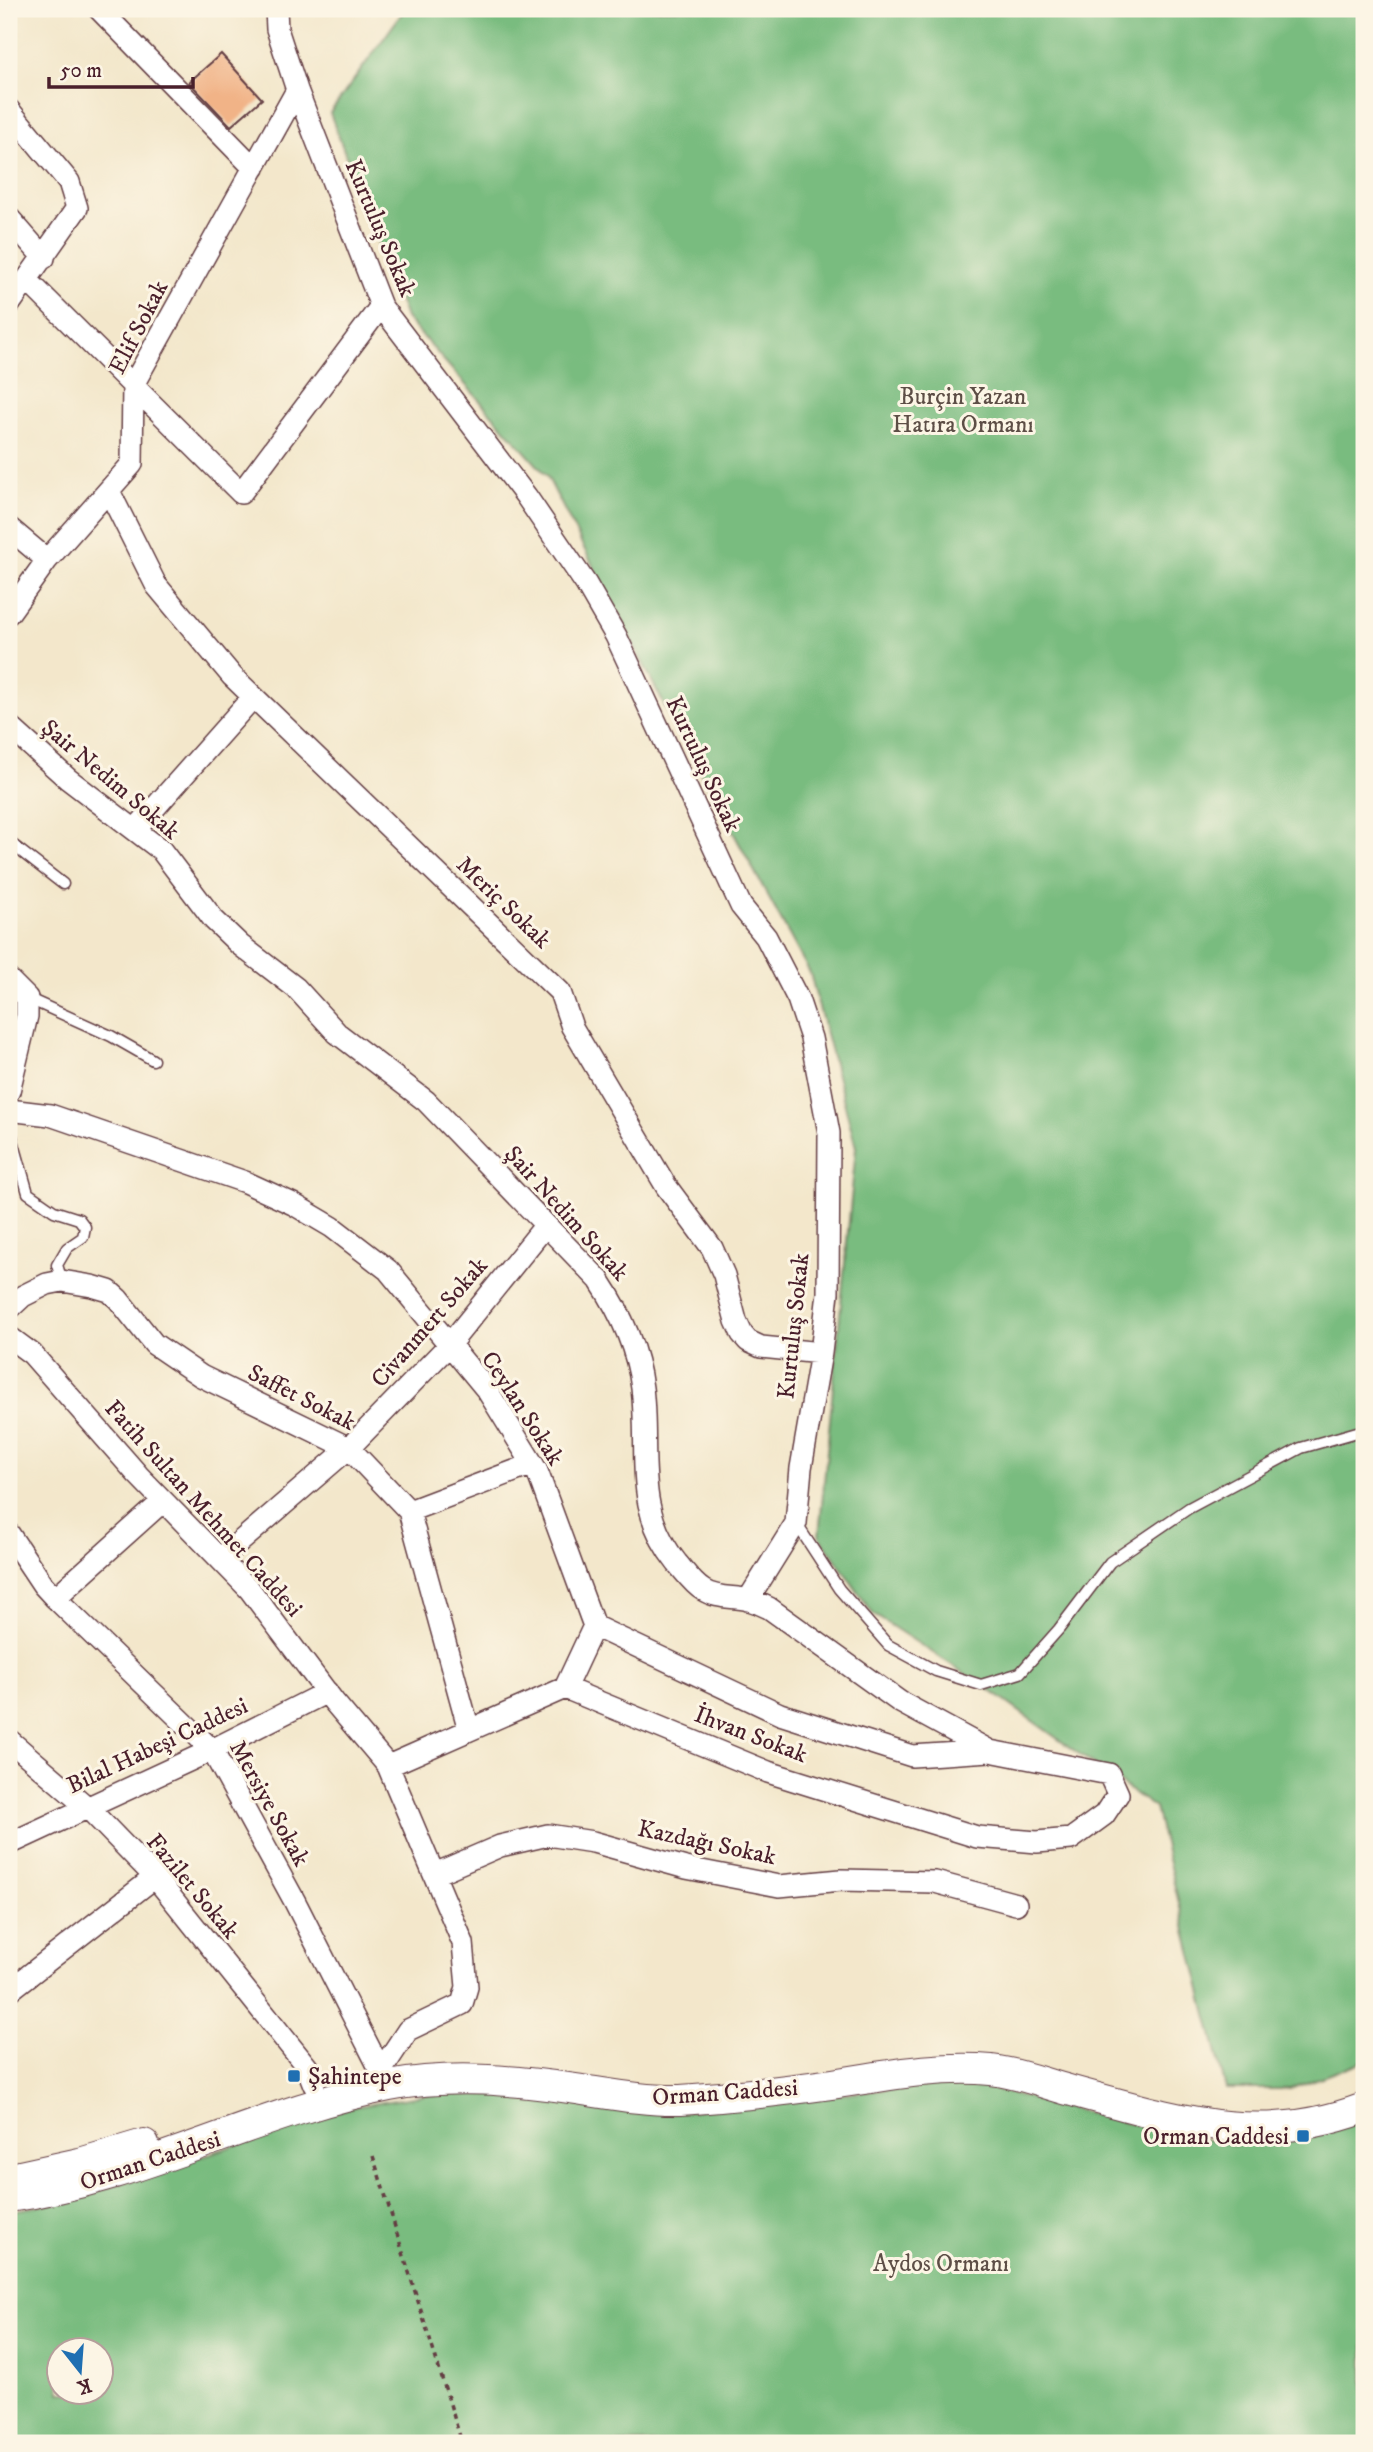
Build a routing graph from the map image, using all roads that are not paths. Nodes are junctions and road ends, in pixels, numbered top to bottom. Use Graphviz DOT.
graph roads {
  1 [pos="99,9"];
  2 [pos="276,9"];
  3 [pos="297,90"];
  4 [pos="9,110"];
  5 [pos="254,167"];
  6 [pos="9,218"];
  7 [pos="44,258"];
  8 [pos="27,280"];
  9 [pos="9,305"];
  10 [pos="381,306"];
  11 [pos="133,385"];
  12 [pos="109,491"];
  13 [pos="9,528"];
  14 [pos="47,561"];
  15 [pos="9,613"];
  16 [pos="253,697"];
  17 [pos="9,726"];
  18 [pos="135,830"];
  19 [pos="9,842"];
  20 [pos="64,884"];
  21 [pos="9,980"];
  22 [pos="27,998"];
  23 [pos="153,1060"];
  24 [pos="9,1091"];
  25 [pos="9,1110"];
  26 [pos="9,1126"];
  27 [pos="545,1226"];
  28 [pos="62,1281"];
  29 [pos="9,1309"];
  30 [pos="9,1337"];
  31 [pos="449,1345"];
  32 [pos="821,1353"];
  33 [pos="1364,1430"];
  34 [pos="349,1448"];
  35 [pos="533,1464"];
  36 [pos="163,1501"];
  37 [pos="409,1511"];
  38 [pos="796,1523"];
  39 [pos="9,1534"];
  40 [pos="220,1559"];
  41 [pos="55,1598"];
  42 [pos="748,1600"];
  43 [pos="594,1626"];
  44 [pos="565,1688"];
  45 [pos="327,1692"];
  46 [pos="470,1730"];
  47 [pos="9,1740"];
  48 [pos="212,1750"];
  49 [pos="990,1751"];
  50 [pos="388,1766"];
  51 [pos="88,1808"];
  52 [pos="1104,1815"];
  53 [pos="9,1844"];
  54 [pos="435,1874"];
  55 [pos="155,1877"];
  56 [pos="1016,1903"];
  57 [pos="9,1991"];
  58 [pos="383,2079"];
  59 [pos="1364,2087"];
  60 [pos="317,2095"];
  61 [pos="1364,2108"];
  62 [pos="9,2178"];
  63 [pos="9,2197"];
  1 -- 5 [label="street"];
  2 -- 3 [label="street, Kurtuluş Sokak"];
  3 -- 5 [label="street, Elif Sokak"];
  3 -- 10 [label="street, Kurtuluş Sokak"];
  4 -- 7 [label="street"];
  5 -- 11 [label="street, Elif Sokak"];
  6 -- 7 [label="street"];
  7 -- 8 [label="street"];
  8 -- 9 [label="street"];
  8 -- 11 [label="street"];
  10 -- 11 [label="street"];
  10 -- 32 [label="street, Kurtuluş Sokak"];
  11 -- 12 [label="street, Elif Sokak"];
  12 -- 14 [label="street, Elif Sokak"];
  12 -- 16 [label="street, Meriç Sokak"];
  13 -- 14 [label="street"];
  14 -- 15 [label="street, Elif Sokak"];
  16 -- 18 [label="street"];
  16 -- 32 [label="street, Meriç Sokak"];
  17 -- 18 [label="street, Şair Nedim Sokak"];
  18 -- 27 [label="street, Şair Nedim Sokak"];
  19 -- 20 [label="lane"];
  21 -- 22 [label="street"];
  22 -- 23 [label="lane"];
  22 -- 24 [label="street"];
  25 -- 31 [label="street, Ceylan Sokak"];
  26 -- 28 [label="lane"];
  27 -- 31 [label="street, Civanmert Sokak"];
  27 -- 42 [label="street, Şair Nedim Sokak"];
  28 -- 29 [label="street"];
  28 -- 34 [label="street, Saffet Sokak"];
  30 -- 36 [label="street, Fatih Sultan Mehmet Caddesi"];
  31 -- 34 [label="street, Civanmert Sokak"];
  31 -- 35 [label="street, Ceylan Sokak"];
  32 -- 38 [label="street, Kurtuluş Sokak"];
  33 -- 38 [label="lane"];
  34 -- 37 [label="street, Saffet Sokak"];
  34 -- 40 [label="street, Civanmert Sokak"];
  35 -- 37 [label="street"];
  35 -- 43 [label="street, Ceylan Sokak"];
  36 -- 40 [label="street, Fatih Sultan Mehmet Caddesi"];
  36 -- 41 [label="street"];
  37 -- 46 [label="street, Saffet Sokak"];
  38 -- 42 [label="street, Kurtuluş Sokak"];
  39 -- 41 [label="street, Mersiye Sokak"];
  40 -- 45 [label="street, Fatih Sultan Mehmet Caddesi"];
  41 -- 48 [label="street, Mersiye Sokak"];
  42 -- 49 [label="street, Şair Nedim Sokak"];
  43 -- 44 [label="street"];
  43 -- 49 [label="street"];
  44 -- 46 [label="street"];
  44 -- 52 [label="street, İhvan Sokak"];
  45 -- 48 [label="street, Bilal Habeşi Caddesi"];
  45 -- 50 [label="street, Fatih Sultan Mehmet Caddesi"];
  46 -- 50 [label="street"];
  47 -- 51 [label="street, Fazilet Sokak"];
  48 -- 51 [label="street, Bilal Habeşi Caddesi"];
  48 -- 58 [label="street, Mersiye Sokak"];
  49 -- 52 [label="street, Şair Nedim Sokak"];
  50 -- 54 [label="street, Fatih Sultan Mehmet Caddesi"];
  51 -- 53 [label="street, Bilal Habeşi Caddesi"];
  51 -- 55 [label="street, Fazilet Sokak"];
  54 -- 56 [label="street, Kazdağı Sokak"];
  54 -- 58 [label="street, Fatih Sultan Mehmet Caddesi"];
  55 -- 57 [label="street"];
  55 -- 60 [label="street, Fazilet Sokak"];
  58 -- 59 [label="street, Orman Caddesi"];
  58 -- 60 [label="street, Orman Caddesi"];
  58 -- 61 [label="street, Orman Caddesi"];
  60 -- 62 [label="street, Orman Caddesi"];
  60 -- 63 [label="street, Orman Caddesi"];
}
